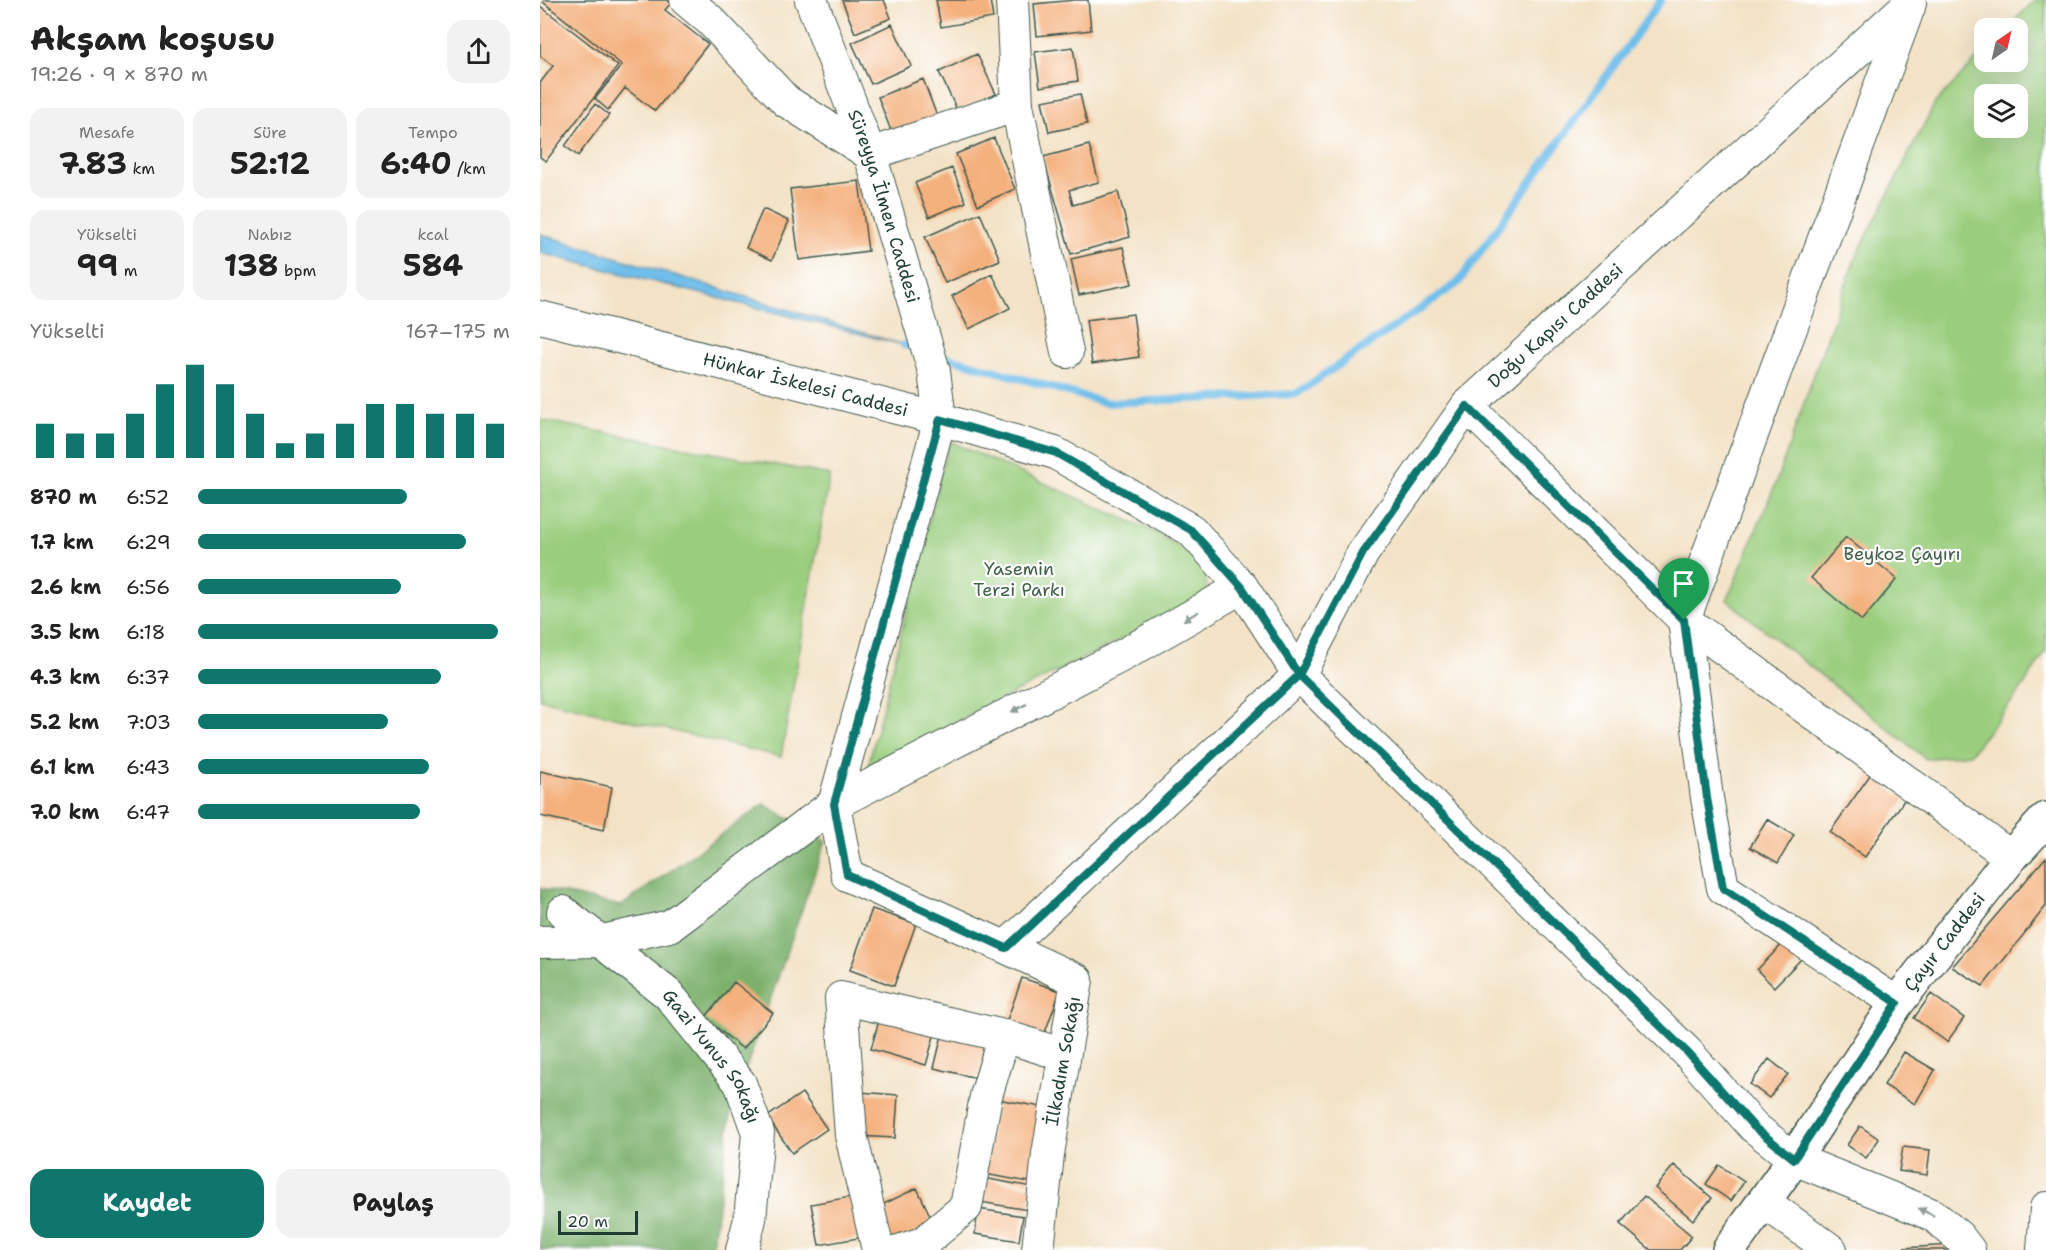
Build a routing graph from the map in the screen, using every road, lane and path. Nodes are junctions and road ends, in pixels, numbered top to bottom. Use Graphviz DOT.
graph roads {
  1 [pos="686,0"];
  2 [pos="812,0"];
  3 [pos="1012,0"];
  4 [pos="1910,2"];
  5 [pos="1017,105"];
  6 [pos="870,154"];
  7 [pos="540,317"];
  8 [pos="1067,352"];
  9 [pos="1467,406"];
  10 [pos="940,419"];
  11 [pos="1242,587"];
  12 [pos="1684,620"];
  13 [pos="1299,675"];
  14 [pos="834,804"];
  15 [pos="2046,819"];
  16 [pos="2011,856"];
  17 [pos="563,912"];
  18 [pos="602,941"];
  19 [pos="540,942"];
  20 [pos="1006,948"];
  21 [pos="1897,1003"];
  22 [pos="1004,1035"];
  23 [pos="1064,1055"];
  24 [pos="1794,1159"];
  25 [pos="1764,1202"];
  26 [pos="2046,1208"];
  27 [pos="742,1250"];
  28 [pos="878,1250"];
  29 [pos="902,1250"];
  30 [pos="1038,1250"];
  31 [pos="1729,1250"];
  32 [pos="1831,1250"];
  33 [pos="1969,1250"];
  34 [pos="2043,1250"];
  1 -- 6 [label="street"];
  2 -- 6 [label="street, Süreyya İlmen Caddesi"];
  3 -- 5 [label="street"];
  4 -- 9 [label="street, Doğu Kapısı Caddesi"];
  4 -- 12 [label="street"];
  5 -- 6 [label="street"];
  5 -- 8 [label="street"];
  6 -- 10 [label="street, Süreyya İlmen Caddesi"];
  7 -- 10 [label="street, Hünkar İskelesi Caddesi"];
  9 -- 12 [label="street"];
  9 -- 13 [label="street, Doğu Kapısı Caddesi"];
  10 -- 11 [label="street, Hünkar İskelesi Caddesi"];
  10 -- 14 [label="street"];
  11 -- 13 [label="street, Hünkar İskelesi Caddesi"];
  11 -- 14 [label="street, one-way"];
  12 -- 16 [label="street"];
  12 -- 21 [label="street"];
  13 -- 20 [label="street, Doğu Kapısı Caddesi"];
  13 -- 24 [label="street"];
  14 -- 18 [label="street"];
  14 -- 20 [label="street, İlkadım Sokağı"];
  15 -- 16 [label="main road, Çayır Caddesi"];
  16 -- 21 [label="main road, Çayır Caddesi"];
  17 -- 18 [label="street, Gazi Yunus Sokağı"];
  18 -- 19 [label="street"];
  18 -- 27 [label="street, Gazi Yunus Sokağı"];
  20 -- 23 [label="street, İlkadım Sokağı"];
  21 -- 24 [label="main road, Çayır Caddesi"];
  22 -- 23 [label="street"];
  22 -- 28 [label="street"];
  22 -- 29 [label="street"];
  23 -- 30 [label="street, İlkadım Sokağı"];
  24 -- 25 [label="main road, Çayır Caddesi"];
  33 -- 24 [label="street, one-way"];
  25 -- 31 [label="main road, Çayır Caddesi"];
  25 -- 32 [label="street"];
  26 -- 34 [label="street"];
}
